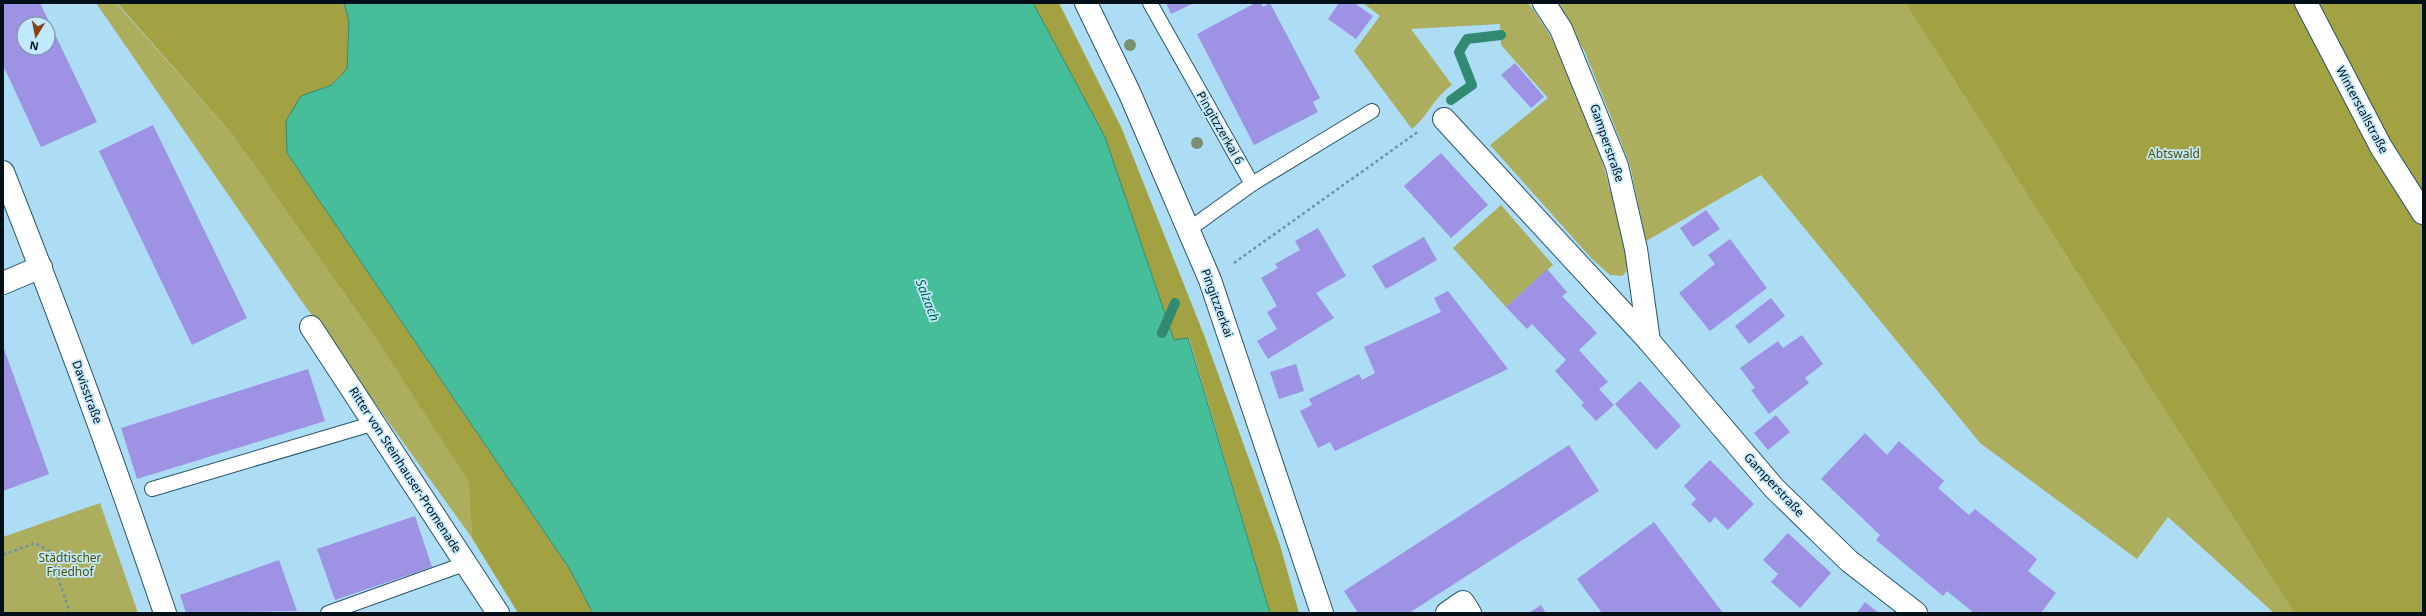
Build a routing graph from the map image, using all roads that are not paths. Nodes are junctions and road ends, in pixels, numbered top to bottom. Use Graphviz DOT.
graph roads {
  1 [pos="1086,3"];
  2 [pos="1150,3"];
  3 [pos="1544,3"];
  4 [pos="2306,3"];
  5 [pos="1372,111"];
  6 [pos="1444,119"];
  7 [pos="3,172"];
  8 [pos="1252,184"];
  9 [pos="2423,213"];
  10 [pos="1188,230"];
  11 [pos="41,267"];
  12 [pos="3,283"];
  13 [pos="311,327"];
  14 [pos="1649,341"];
  15 [pos="375,423"];
  16 [pos="152,490"];
  17 [pos="467,563"];
  18 [pos="164,613"];
  19 [pos="328,613"];
  20 [pos="498,613"];
  21 [pos="1322,613"];
  22 [pos="1448,613"];
  23 [pos="1470,613"];
  24 [pos="1916,613"];
  1 -- 10 [label="street, Pingitzzerkai"];
  2 -- 8 [label="lane, Pingitzzerkai 6"];
  3 -- 14 [label="street, Gamperstraße"];
  4 -- 9 [label="street, Winterstallstraße"];
  5 -- 8 [label="lane"];
  6 -- 14 [label="street, Gamperstraße"];
  7 -- 11 [label="street, Davisstraße"];
  8 -- 10 [label="lane"];
  10 -- 21 [label="street, Pingitzzerkai"];
  11 -- 12 [label="street"];
  11 -- 18 [label="street, Davisstraße"];
  13 -- 15 [label="street, Ritter von Steinhauser-Promenade"];
  14 -- 24 [label="street, Gamperstraße"];
  15 -- 16 [label="lane"];
  15 -- 17 [label="street, Ritter von Steinhauser-Promenade"];
  17 -- 19 [label="lane"];
  17 -- 20 [label="street, Ritter von Steinhauser-Promenade"];
  22 -- 23 [label="street"];
}
